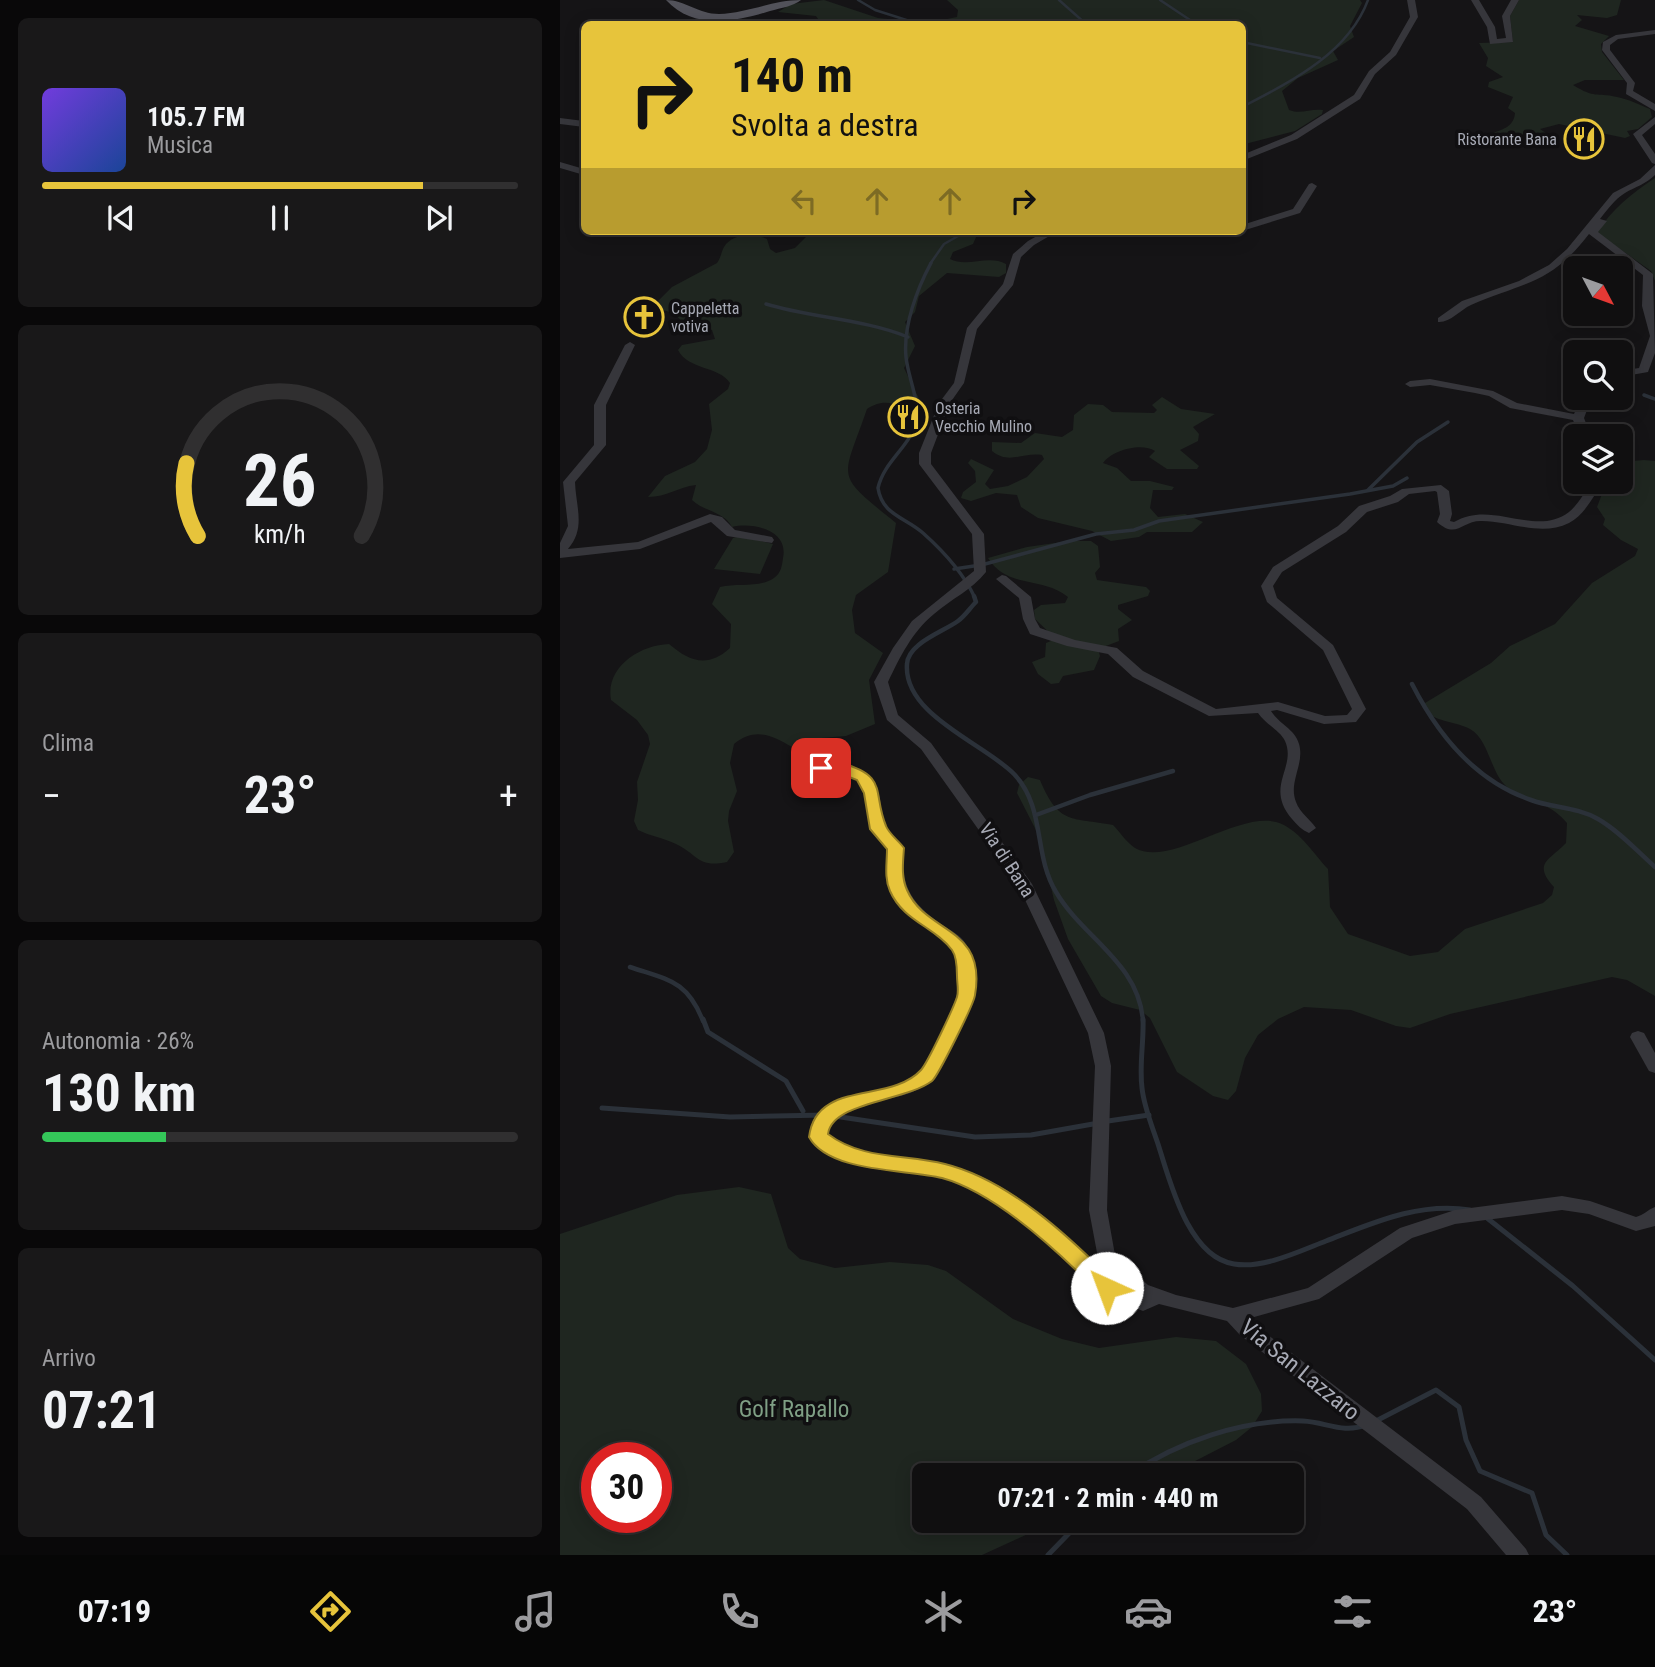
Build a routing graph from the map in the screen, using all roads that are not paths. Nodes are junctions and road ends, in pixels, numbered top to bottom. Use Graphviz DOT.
graph roads {
  1 [pos="672,0"];
  2 [pos="795,0"];
  3 [pos="1411,0"];
  4 [pos="1475,0"];
  5 [pos="1515,0"];
  6 [pos="1655,32"];
  7 [pos="1655,108"];
  8 [pos="1655,120"];
  9 [pos="560,121"];
  10 [pos="581,124"];
  11 [pos="1246,156"];
  12 [pos="1655,161"];
  13 [pos="560,165"];
  14 [pos="1655,168"];
  15 [pos="581,171"];
  16 [pos="1312,186"];
  17 [pos="1626,188"];
  18 [pos="1246,227"];
  19 [pos="1046,235"];
  20 [pos="1442,320"];
  21 [pos="1655,336"];
  22 [pos="629,345"];
  23 [pos="1633,372"];
  24 [pos="1410,384"];
  25 [pos="1581,410"];
  26 [pos="1578,418"];
  27 [pos="1580,424"];
  28 [pos="1589,494"];
  29 [pos="768,541"];
  30 [pos="560,552"];
  31 [pos="1002,579"];
  32 [pos="1264,709"];
  33 [pos="821,768"];
  34 [pos="1309,828"];
  35 [pos="1638,1037"];
  36 [pos="1655,1067"];
  37 [pos="1655,1214"];
  38 [pos="1157,1296"];
  39 [pos="1233,1315"];
  40 [pos="1520,1555"];
  1 -- 2 [label="main road"];
  3 -- 11 [label="street"];
  4 -- 5 [label="street"];
  6 -- 7 [label="street"];
  8 -- 12 [label="street"];
  9 -- 10 [label="street"];
  13 -- 15 [label="street"];
  14 -- 17 [label="street"];
  16 -- 18 [label="street"];
  17 -- 20 [label="street"];
  17 -- 21 [label="street"];
  19 -- 38 [label="street, Via di Bana"];
  21 -- 23 [label="street"];
  22 -- 30 [label="street"];
  24 -- 26 [label="street"];
  25 -- 26 [label="street"];
  26 -- 27 [label="street"];
  28 -- 32 [label="street"];
  29 -- 30 [label="street"];
  31 -- 32 [label="street"];
  32 -- 34 [label="street"];
  33 -- 38 [label="street"];
  35 -- 36 [label="street"];
  37 -- 39 [label="street, Via San Lazzaro"];
  38 -- 39 [label="street, Via di Bana"];
  39 -- 40 [label="street, Via San Lazzaro"];
}
